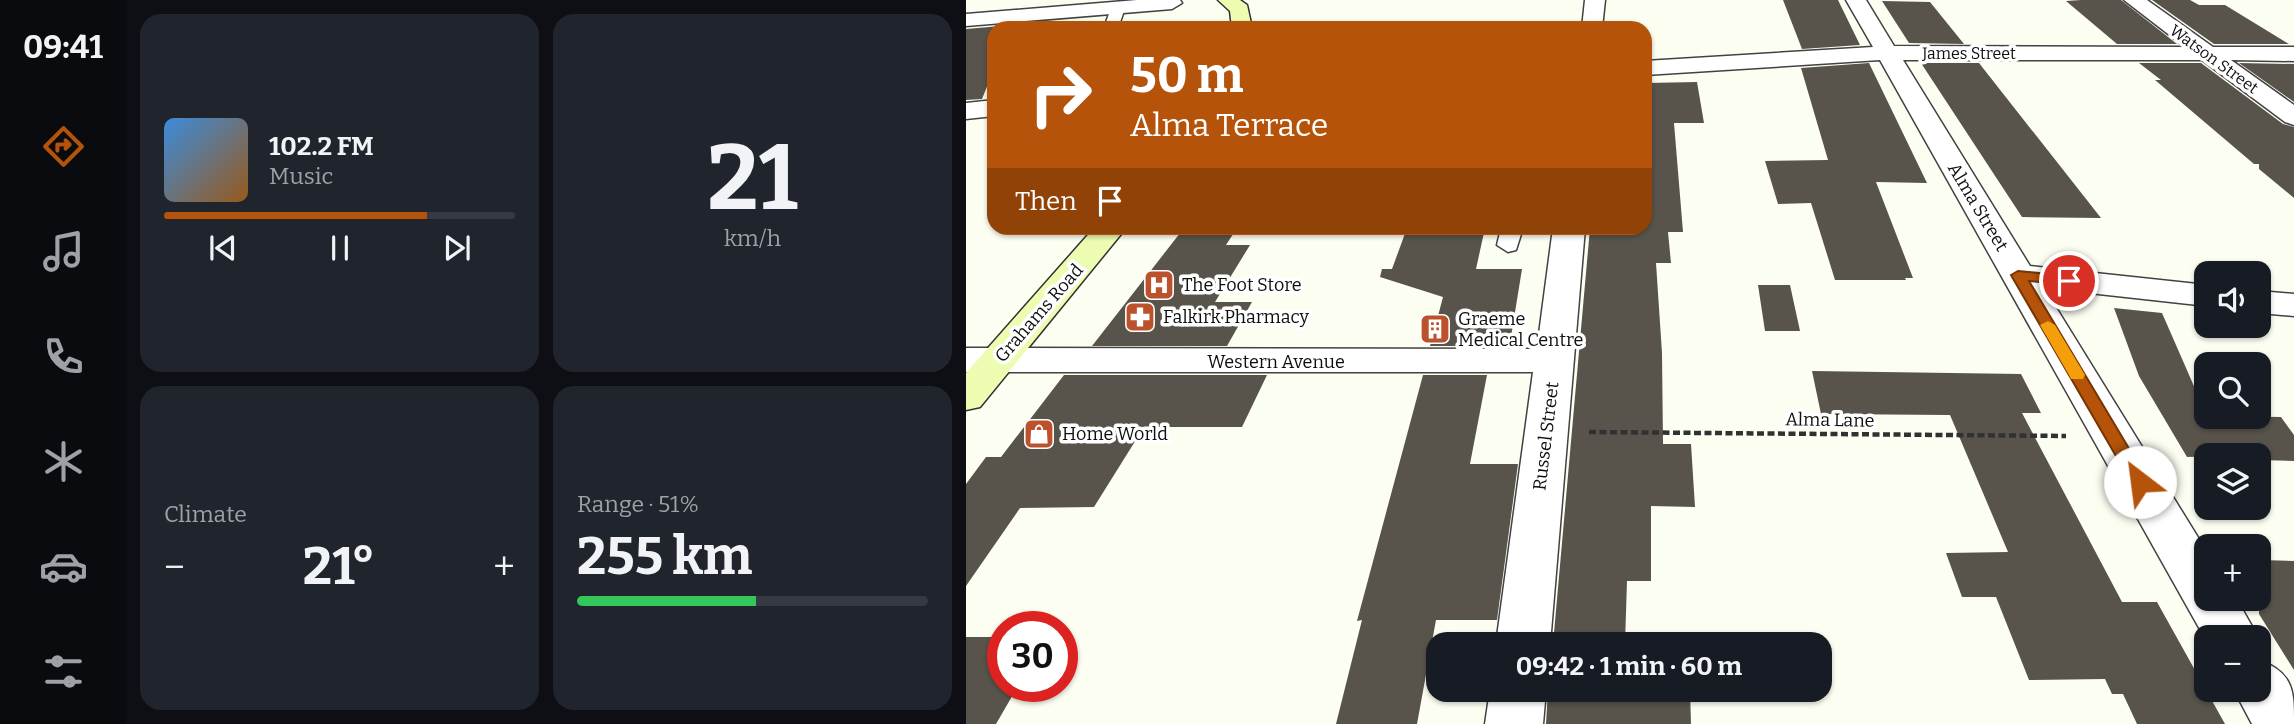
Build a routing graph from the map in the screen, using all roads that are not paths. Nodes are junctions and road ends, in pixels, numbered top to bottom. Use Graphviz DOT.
graph roads {
  1 [pos="1228,0"];
  2 [pos="1595,0"];
  3 [pos="1856,0"];
  4 [pos="2134,0"];
  5 [pos="1172,3"];
  6 [pos="1118,8"];
  7 [pos="966,20"];
  8 [pos="1113,21"];
  9 [pos="1241,21"];
  10 [pos="1593,21"];
  11 [pos="1887,53"];
  12 [pos="2208,54"];
  13 [pos="2294,54"];
  14 [pos="1652,68"];
  15 [pos="987,109"];
  16 [pos="966,111"];
  17 [pos="2294,117"];
  18 [pos="1103,235"];
  19 [pos="1568,235"];
  20 [pos="2018,275"];
  21 [pos="2194,295"];
  22 [pos="2271,303"];
  23 [pos="2294,305"];
  24 [pos="982,360"];
  25 [pos="1554,361"];
  26 [pos="966,398"];
  27 [pos="2194,573"];
  28 [pos="1523,632"];
  29 [pos="1517,702"];
  30 [pos="2270,702"];
  31 [pos="1514,724"];
  32 [pos="2283,724"];
  1 -- 9 [label="main road"];
  2 -- 10 [label="street"];
  3 -- 11 [label="street, Alma Street"];
  4 -- 12 [label="street, Watson Street"];
  5 -- 6 [label="street"];
  6 -- 7 [label="street"];
  6 -- 8 [label="lane"];
  11 -- 12 [label="street, James Street"];
  11 -- 14 [label="street, James Street"];
  11 -- 20 [label="street, Alma Street"];
  12 -- 13 [label="street, James Street"];
  12 -- 17 [label="street, Watson Street"];
  15 -- 16 [label="street"];
  18 -- 24 [label="main road, Grahams Road"];
  19 -- 25 [label="street, Russel Street"];
  20 -- 21 [label="street"];
  20 -- 27 [label="street, Alma Street"];
  22 -- 23 [label="street"];
  24 -- 25 [label="street, Western Avenue"];
  24 -- 26 [label="main road, Grahams Road"];
  25 -- 28 [label="street, Russel Street"];
  29 -- 31 [label="street"];
  30 -- 32 [label="street"];
}
